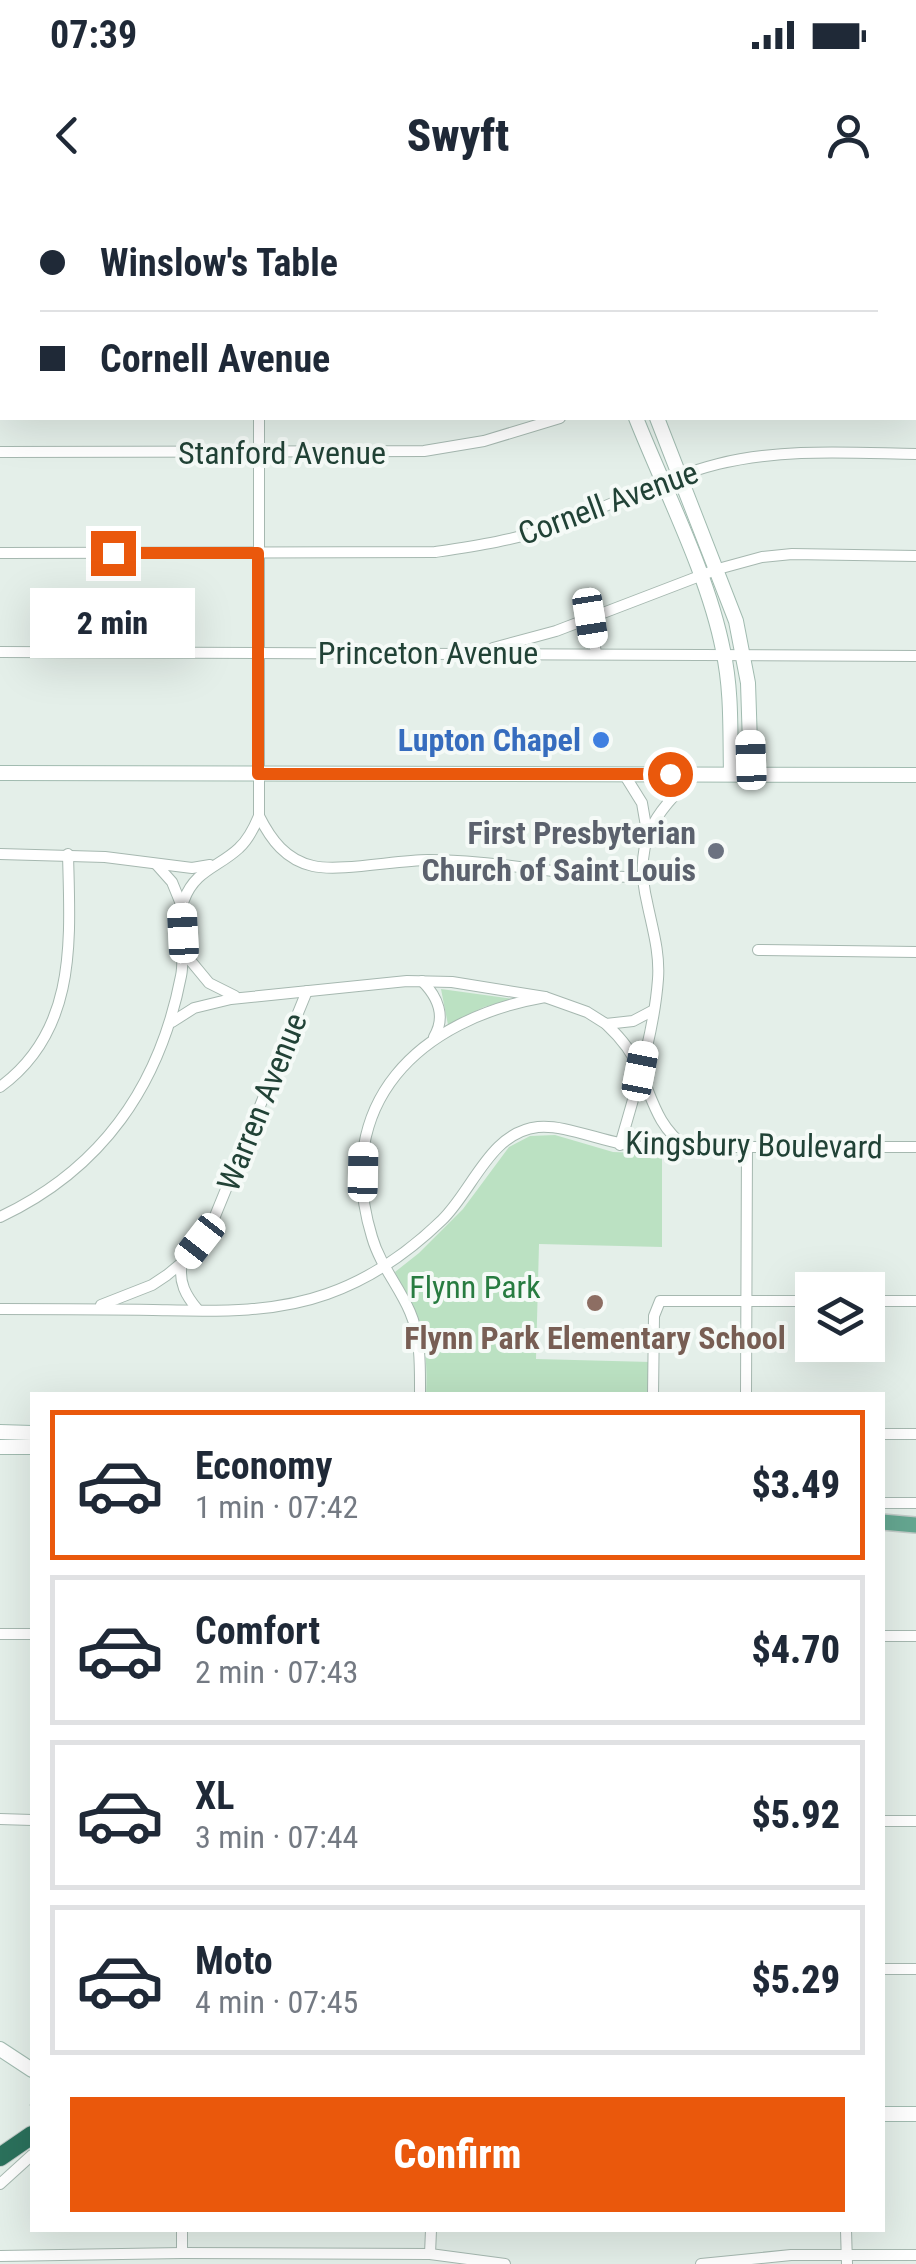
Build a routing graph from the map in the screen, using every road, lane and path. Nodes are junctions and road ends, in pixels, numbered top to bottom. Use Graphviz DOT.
graph roads {
  1 [pos="259,420"];
  2 [pos="554,420"];
  3 [pos="637,420"];
  4 [pos="658,420"];
  5 [pos="0,452"];
  6 [pos="259,454"];
  7 [pos="916,454"];
  8 [pos="680,476"];
  9 [pos="662,484"];
  10 [pos="0,553"];
  11 [pos="258,553"];
  12 [pos="916,556"];
  13 [pos="718,568"];
  14 [pos="700,577"];
  15 [pos="590,618"];
  16 [pos="0,652"];
  17 [pos="457,652"];
  18 [pos="596,653"];
  19 [pos="258,654"];
  20 [pos="724,654"];
  21 [pos="744,654"];
  22 [pos="916,656"];
  23 [pos="0,773"];
  24 [pos="258,774"];
  25 [pos="624,774"];
  26 [pos="697,774"];
  27 [pos="731,774"];
  28 [pos="751,774"];
  29 [pos="916,775"];
  30 [pos="259,816"];
  31 [pos="648,834"];
  32 [pos="0,854"];
  33 [pos="68,854"];
  34 [pos="156,863"];
  35 [pos="211,864"];
  36 [pos="642,876"];
  37 [pos="182,907"];
  38 [pos="758,950"];
  39 [pos="916,952"];
  40 [pos="184,953"];
  41 [pos="422,981"];
  42 [pos="307,991"];
  43 [pos="544,997"];
  44 [pos="242,998"];
  45 [pos="652,1011"];
  46 [pos="172,1022"];
  47 [pos="606,1024"];
  48 [pos="433,1038"];
  49 [pos="640,1071"];
  50 [pos="0,1087"];
  51 [pos="620,1146"];
  52 [pos="686,1147"];
  53 [pos="748,1147"];
  54 [pos="916,1148"];
  55 [pos="0,1217"];
  56 [pos="182,1263"];
  57 [pos="383,1266"];
  58 [pos="747,1302"];
  59 [pos="795,1302"];
  60 [pos="885,1302"];
  61 [pos="916,1302"];
  62 [pos="0,1309"];
  63 [pos="91,1309"];
  64 [pos="198,1310"];
  65 [pos="420,1392"];
  66 [pos="653,1392"];
  67 [pos="746,1392"];
  68 [pos="0,1432"];
  69 [pos="30,1432"];
  70 [pos="885,1434"];
  71 [pos="916,1434"];
  72 [pos="0,1447"];
  73 [pos="30,1447"];
  74 [pos="885,1503"];
  75 [pos="916,1503"];
  76 [pos="885,1523"];
  77 [pos="916,1528"];
  78 [pos="885,1533"];
  79 [pos="0,1634"];
  80 [pos="30,1634"];
  81 [pos="885,1636"];
  82 [pos="916,1636"];
  83 [pos="0,1820"];
  84 [pos="30,1820"];
  85 [pos="885,1821"];
  86 [pos="916,1821"];
  87 [pos="885,1969"];
  88 [pos="916,1969"];
  89 [pos="0,2049"];
  90 [pos="30,2069"];
  91 [pos="885,2114"];
  92 [pos="916,2114"];
  93 [pos="30,2121"];
  94 [pos="30,2136"];
  95 [pos="0,2143"];
  96 [pos="30,2154"];
  97 [pos="30,2155"];
  98 [pos="0,2158"];
  99 [pos="0,2171"];
  100 [pos="0,2184"];
  101 [pos="182,2232"];
  102 [pos="431,2232"];
  103 [pos="846,2232"];
  104 [pos="182,2252"];
  105 [pos="430,2254"];
  106 [pos="0,2256"];
  107 [pos="912,2257"];
  108 [pos="846,2258"];
  109 [pos="505,2264"];
  110 [pos="701,2264"];
  1 -- 6 [label="street"];
  2 -- 6 [label="street, Stanford Avenue"];
  3 -- 9 [label="main road"];
  4 -- 8 [label="main road"];
  5 -- 6 [label="street, Stanford Avenue"];
  6 -- 11 [label="street"];
  7 -- 8 [label="street, Cornell Avenue"];
  8 -- 9 [label="street, Cornell Avenue"];
  8 -- 13 [label="main road"];
  9 -- 11 [label="street, Cornell Avenue"];
  9 -- 14 [label="main road"];
  10 -- 11 [label="street, Cornell Avenue"];
  11 -- 19 [label="street"];
  12 -- 13 [label="street"];
  13 -- 14 [label="street"];
  13 -- 21 [label="main road"];
  14 -- 15 [label="street"];
  14 -- 20 [label="main road"];
  15 -- 17 [label="street"];
  15 -- 18 [label="street"];
  16 -- 19 [label="street, Princeton Avenue"];
  17 -- 18 [label="street, Princeton Avenue"];
  17 -- 19 [label="street, Princeton Avenue"];
  18 -- 20 [label="street, Princeton Avenue"];
  19 -- 24 [label="street"];
  20 -- 21 [label="street, Princeton Avenue"];
  20 -- 27 [label="main road"];
  21 -- 22 [label="street, Princeton Avenue"];
  21 -- 28 [label="main road"];
  23 -- 24 [label="main road"];
  24 -- 25 [label="main road"];
  24 -- 30 [label="street"];
  25 -- 26 [label="main road"];
  25 -- 31 [label="street"];
  26 -- 27 [label="main road"];
  26 -- 31 [label="street"];
  27 -- 28 [label="main road"];
  28 -- 29 [label="main road"];
  30 -- 35 [label="street"];
  30 -- 36 [label="street"];
  31 -- 36 [label="street"];
  32 -- 33 [label="street"];
  33 -- 34 [label="street"];
  33 -- 50 [label="street"];
  34 -- 35 [label="street"];
  34 -- 37 [label="street"];
  35 -- 37 [label="street"];
  36 -- 45 [label="street"];
  37 -- 40 [label="street"];
  38 -- 39 [label="street"];
  40 -- 44 [label="street"];
  40 -- 46 [label="street"];
  41 -- 42 [label="street"];
  41 -- 43 [label="street"];
  41 -- 48 [label="street"];
  42 -- 44 [label="street"];
  42 -- 56 [label="street, Warren Avenue"];
  43 -- 47 [label="street"];
  43 -- 48 [label="street"];
  44 -- 46 [label="street"];
  45 -- 47 [label="street"];
  45 -- 49 [label="street"];
  46 -- 55 [label="street"];
  47 -- 49 [label="street"];
  48 -- 57 [label="street"];
  49 -- 51 [label="street"];
  49 -- 52 [label="street"];
  51 -- 52 [label="street, Kingsbury Boulevard"];
  51 -- 57 [label="street, Kingsbury Boulevard"];
  52 -- 53 [label="street, Kingsbury Boulevard"];
  53 -- 54 [label="street, Kingsbury Boulevard"];
  53 -- 58 [label="street"];
  56 -- 63 [label="street, Warren Avenue"];
  56 -- 64 [label="street"];
  57 -- 64 [label="street, Kingsbury Boulevard"];
  57 -- 65 [label="street"];
  58 -- 59 [label="street"];
  58 -- 66 [label="street"];
  58 -- 67 [label="street"];
  60 -- 61 [label="street"];
  62 -- 63 [label="street, Kingsbury Boulevard"];
  63 -- 64 [label="street, Kingsbury Boulevard"];
  68 -- 69 [label="main road"];
  70 -- 71 [label="street"];
  72 -- 73 [label="main road"];
  74 -- 75 [label="street"];
  76 -- 77 [label="main road"];
  77 -- 78 [label="main road"];
  79 -- 80 [label="street"];
  81 -- 82 [label="street"];
  83 -- 84 [label="street"];
  85 -- 86 [label="street"];
  87 -- 88 [label="street"];
  89 -- 90 [label="main road"];
  91 -- 92 [label="main road"];
  93 -- 95 [label="highway"];
  94 -- 98 [label="highway"];
  96 -- 99 [label="highway"];
  97 -- 100 [label="street"];
  101 -- 104 [label="street"];
  102 -- 105 [label="street"];
  103 -- 108 [label="street"];
  104 -- 105 [label="street"];
  104 -- 106 [label="street"];
  105 -- 109 [label="street"];
  107 -- 108 [label="street"];
  108 -- 110 [label="street"];
}
